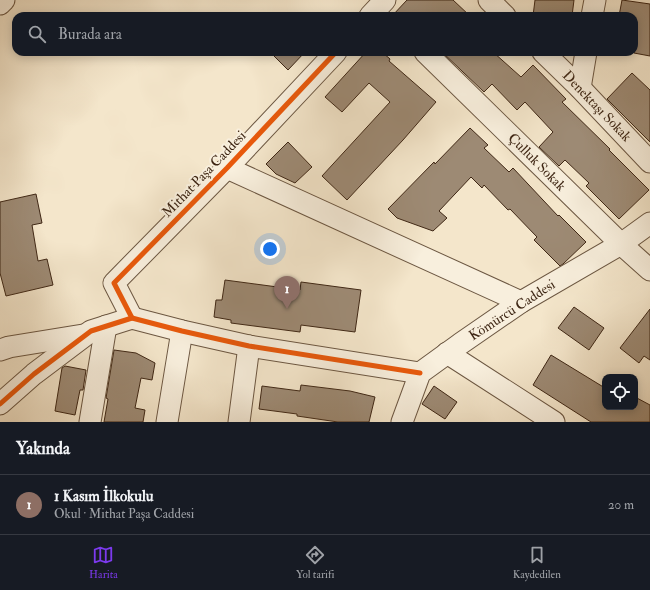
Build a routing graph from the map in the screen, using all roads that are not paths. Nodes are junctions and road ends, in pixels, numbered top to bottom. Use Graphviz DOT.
graph roads {
  1 [pos="4,0"];
  2 [pos="488,0"];
  3 [pos="595,0"];
  4 [pos="0,4"];
  5 [pos="501,12"];
  6 [pos="593,12"];
  7 [pos="332,56"];
  8 [pos="429,56"];
  9 [pos="546,56"];
  10 [pos="585,56"];
  11 [pos="580,88"];
  12 [pos="650,162"];
  13 [pos="227,168"];
  14 [pos="650,223"];
  15 [pos="620,244"];
  16 [pos="650,270"];
  17 [pos="521,302"];
  18 [pos="132,318"];
  19 [pos="106,326"];
  20 [pos="182,331"];
  21 [pos="86,335"];
  22 [pos="249,346"];
  23 [pos="0,350"];
  24 [pos="447,353"];
  25 [pos="420,373"];
  26 [pos="0,404"];
  27 [pos="90,422"];
  28 [pos="167,422"];
  29 [pos="239,422"];
  30 [pos="402,422"];
  31 [pos="554,422"];
  1 -- 4 [label="street"];
  2 -- 5 [label="street"];
  3 -- 6 [label="street"];
  7 -- 13 [label="street, Mithat Paşa Caddesi"];
  8 -- 15 [label="street, Çulluk Sokak"];
  9 -- 11 [label="street, Denektaşı Sokak"];
  10 -- 11 [label="street"];
  11 -- 12 [label="street, Denektaşı Sokak"];
  13 -- 17 [label="street"];
  13 -- 18 [label="street, Mithat Paşa Caddesi"];
  14 -- 15 [label="street, Kömürcü Caddesi"];
  15 -- 16 [label="street, Çulluk Sokak"];
  15 -- 17 [label="street, Kömürcü Caddesi"];
  17 -- 24 [label="street, Kömürcü Caddesi"];
  18 -- 19 [label="street"];
  18 -- 20 [label="street"];
  19 -- 21 [label="street"];
  19 -- 27 [label="street"];
  20 -- 22 [label="street"];
  20 -- 28 [label="street"];
  21 -- 23 [label="street"];
  21 -- 26 [label="street"];
  22 -- 25 [label="street"];
  22 -- 29 [label="street"];
  24 -- 25 [label="street, Kömürcü Caddesi"];
  24 -- 31 [label="street"];
  25 -- 30 [label="street"];
}
